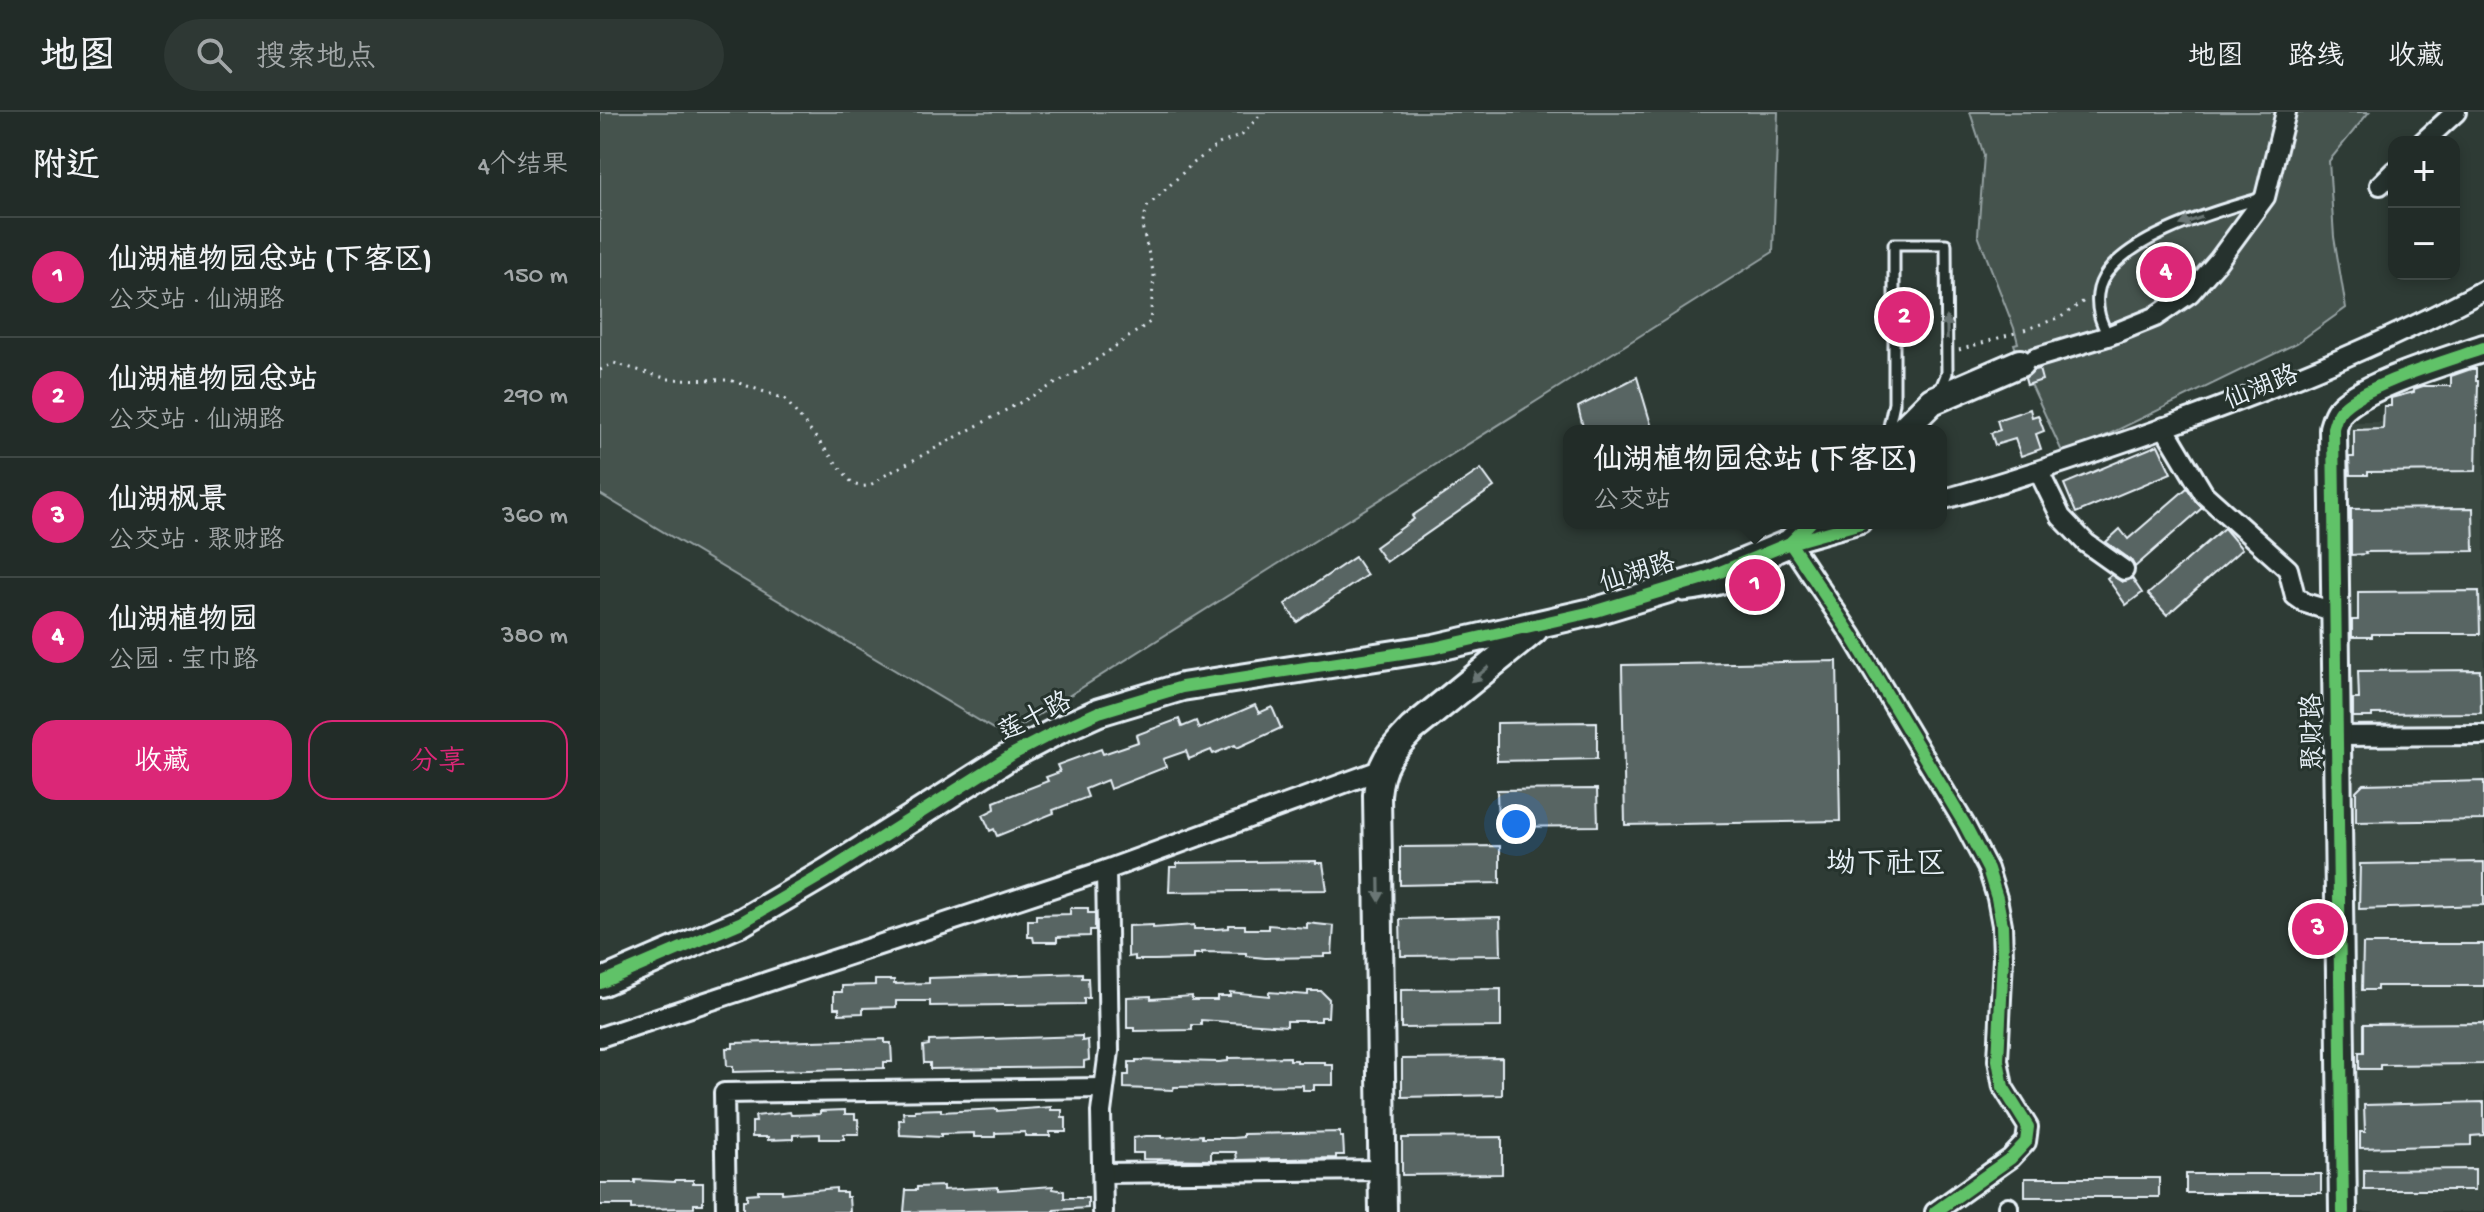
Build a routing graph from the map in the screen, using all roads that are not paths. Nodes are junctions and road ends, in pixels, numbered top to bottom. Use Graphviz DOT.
graph roads {
  1 [pos="2286,112"];
  2 [pos="2456,112"];
  3 [pos="2430,136"];
  4 [pos="2388,177"];
  5 [pos="2380,185"];
  6 [pos="2265,197"];
  7 [pos="2484,290"];
  8 [pos="2108,336"];
  9 [pos="2484,348"];
  10 [pos="2028,360"];
  11 [pos="1932,401"];
  12 [pos="1889,425"];
  13 [pos="1908,425"];
  14 [pos="2164,427"];
  15 [pos="2039,472"];
  16 [pos="1947,498"];
  17 [pos="1804,529"];
  18 [pos="1840,529"];
  19 [pos="1790,543"];
  20 [pos="2124,570"];
  21 [pos="2335,612"];
  22 [pos="1540,625"];
  23 [pos="2484,735"];
  24 [pos="2337,736"];
  25 [pos="1380,770"];
  26 [pos="1106,870"];
  27 [pos="600,983"];
  28 [pos="600,1037"];
  29 [pos="1103,1088"];
  30 [pos="1383,1170"];
  31 [pos="1103,1173"];
  32 [pos="726,1212"];
  33 [pos="1103,1212"];
  34 [pos="1383,1212"];
  35 [pos="1935,1212"];
  36 [pos="2343,1212"];
  1 -- 6 [label="street"];
  2 -- 3 [label="street"];
  4 -- 5 [label="street"];
  6 -- 8 [label="street"];
  6 -- 8 [label="lane, one-way"];
  7 -- 14 [label="street, 仙湖路"];
  8 -- 10 [label="street"];
  9 -- 21 [label="street, 聚财路"];
  10 -- 11 [label="street"];
  11 -- 12 [label="lane, one-way"];
  11 -- 13 [label="street"];
  14 -- 15 [label="street, 仙湖路"];
  14 -- 21 [label="street"];
  15 -- 16 [label="street, 仙湖路"];
  15 -- 20 [label="street"];
  17 -- 19 [label="street, 仙湖路"];
  18 -- 19 [label="street, 仙湖路"];
  19 -- 22 [label="street, 仙湖路"];
  19 -- 35 [label="street"];
  21 -- 24 [label="street, 聚财路"];
  22 -- 25 [label="street, 仙湖路, one-way"];
  22 -- 27 [label="street, 莲十路"];
  23 -- 24 [label="street"];
  24 -- 36 [label="street, 聚财路"];
  25 -- 26 [label="street"];
  25 -- 30 [label="street, one-way"];
  26 -- 28 [label="street"];
  26 -- 29 [label="street"];
  29 -- 31 [label="street"];
  29 -- 32 [label="street"];
  30 -- 31 [label="street"];
  30 -- 34 [label="street"];
  31 -- 33 [label="street"];
}
